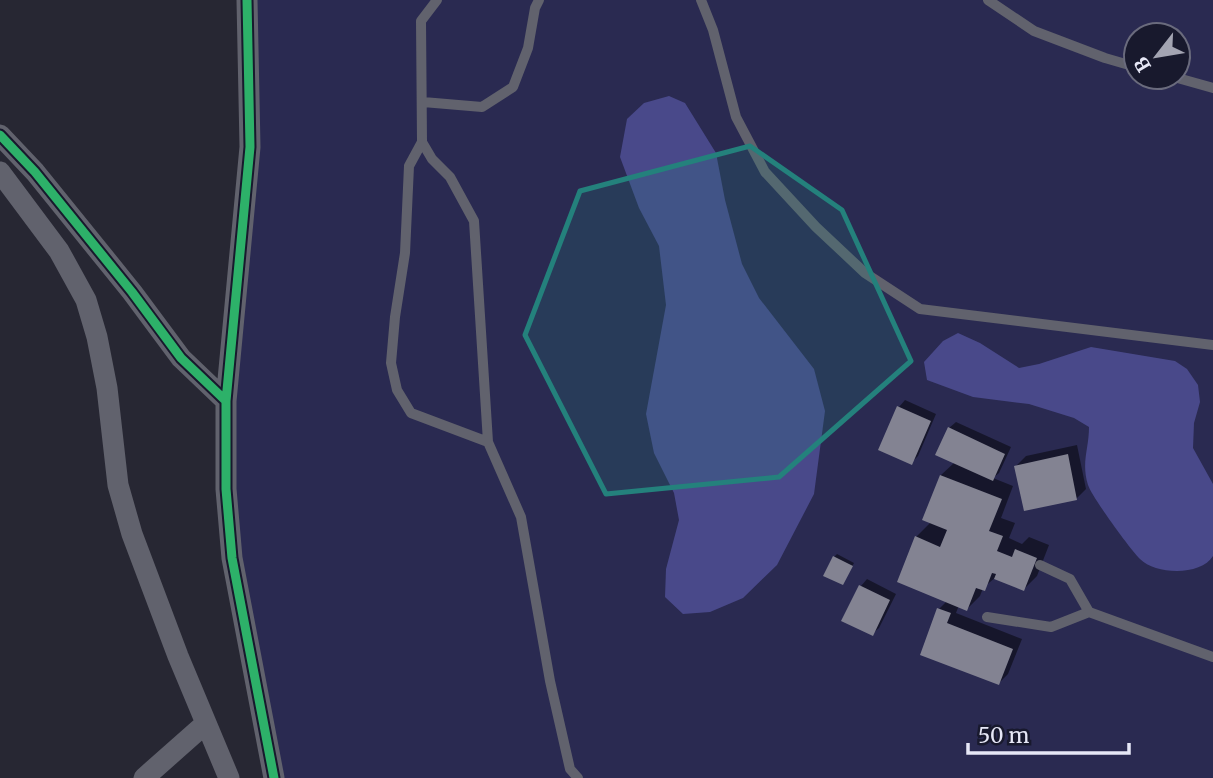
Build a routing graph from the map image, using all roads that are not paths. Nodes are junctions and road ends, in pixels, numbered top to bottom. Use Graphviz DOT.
graph roads {
  1 [pos="247,0"];
  2 [pos="438,0"];
  3 [pos="539,0"];
  4 [pos="701,0"];
  5 [pos="988,0"];
  6 [pos="1122,62"];
  7 [pos="1192,82"];
  8 [pos="1213,88"];
  9 [pos="423,102"];
  10 [pos="0,135"];
  11 [pos="422,142"];
  12 [pos="0,172"];
  13 [pos="1213,345"];
  14 [pos="226,401"];
  15 [pos="488,442"];
  16 [pos="1041,565"];
  17 [pos="1089,612"];
  18 [pos="987,617"];
  19 [pos="1213,657"];
  20 [pos="205,724"];
  21 [pos="144,778"];
  22 [pos="229,778"];
  23 [pos="274,778"];
  24 [pos="578,778"];
  1 -- 14 [label="street"];
  2 -- 9 [label="lane"];
  3 -- 9 [label="lane"];
  4 -- 13 [label="lane"];
  5 -- 6 [label="lane"];
  7 -- 8 [label="lane"];
  9 -- 11 [label="lane"];
  10 -- 14 [label="street"];
  11 -- 15 [label="lane"];
  11 -- 15 [label="lane"];
  12 -- 20 [label="street"];
  14 -- 23 [label="street"];
  15 -- 24 [label="lane"];
  16 -- 17 [label="lane"];
  17 -- 18 [label="lane"];
  17 -- 19 [label="lane"];
  20 -- 21 [label="street"];
  20 -- 22 [label="street"];
}
